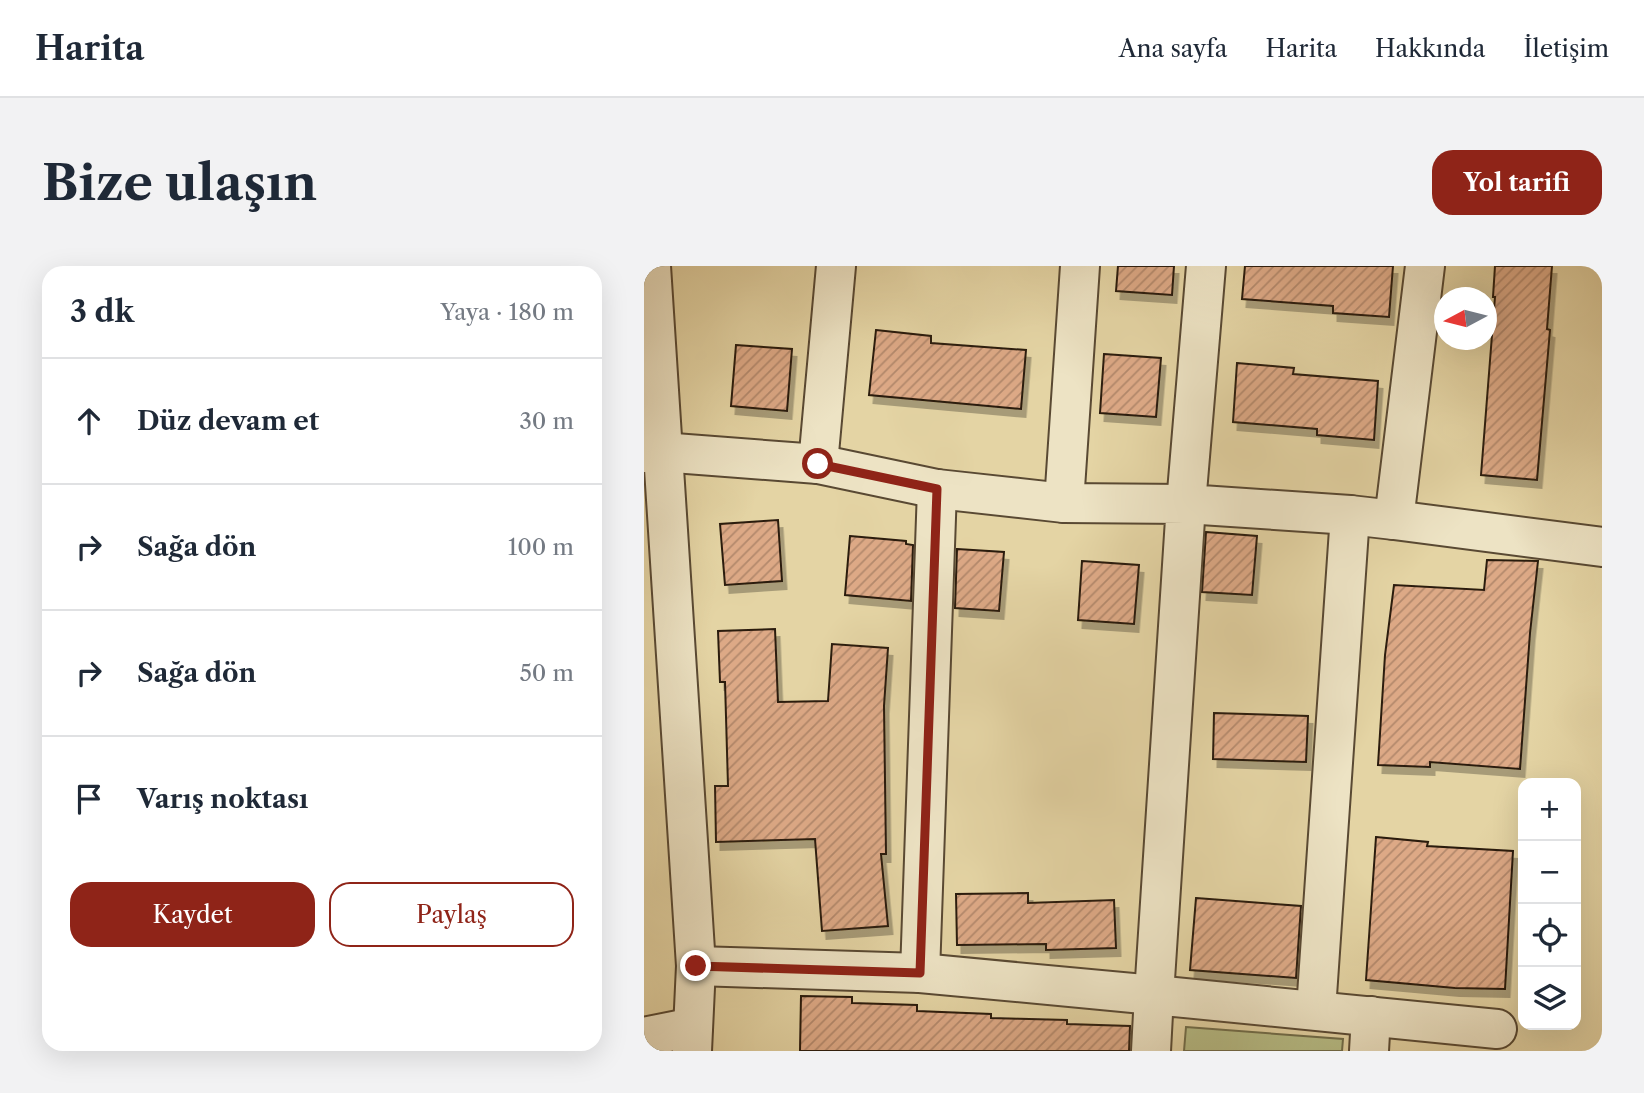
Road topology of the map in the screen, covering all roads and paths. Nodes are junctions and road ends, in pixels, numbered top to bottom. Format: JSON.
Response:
{"nodes":[{"id":1,"x":650,"y":266,"type":"edge"},
{"id":2,"x":836,"y":266,"type":"edge"},
{"id":3,"x":1080,"y":266,"type":"edge"},
{"id":4,"x":1206,"y":266,"type":"edge"},
{"id":5,"x":1425,"y":266,"type":"edge"},
{"id":6,"x":653,"y":452,"type":"edge"},
{"id":7,"x":818,"y":464,"type":"junction"},
{"id":8,"x":937,"y":489,"type":"junction"},
{"id":9,"x":1064,"y":503,"type":"junction"},
{"id":10,"x":1186,"y":504,"type":"junction"},
{"id":11,"x":1350,"y":514,"type":"junction"},
{"id":12,"x":1394,"y":520,"type":"junction"},
{"id":13,"x":1602,"y":547,"type":"edge"},
{"id":14,"x":696,"y":966,"type":"junction"},
{"id":15,"x":920,"y":973,"type":"junction"},
{"id":16,"x":1154,"y":995,"type":"junction"},
{"id":17,"x":1316,"y":1010,"type":"junction"},
{"id":18,"x":1497,"y":1029,"type":"dead end"},
{"id":19,"x":1370,"y":1033,"type":"edge"},
{"id":20,"x":644,"y":1037,"type":"edge"},
{"id":21,"x":692,"y":1039,"type":"edge"},
{"id":22,"x":1151,"y":1051,"type":"edge"}],
"edges":[{"from":1,"to":6,"type":"street"},
{"from":2,"to":7,"type":"street"},
{"from":3,"to":9,"type":"street"},
{"from":4,"to":10,"type":"street"},
{"from":5,"to":12,"type":"street"},
{"from":6,"to":7,"type":"street"},
{"from":6,"to":14,"type":"street"},
{"from":7,"to":8,"type":"street"},
{"from":8,"to":9,"type":"street"},
{"from":8,"to":15,"type":"street"},
{"from":9,"to":10,"type":"street"},
{"from":10,"to":11,"type":"street"},
{"from":10,"to":16,"type":"street"},
{"from":11,"to":12,"type":"street"},
{"from":11,"to":17,"type":"street"},
{"from":12,"to":13,"type":"street"},
{"from":14,"to":15,"type":"street"},
{"from":14,"to":21,"type":"street"},
{"from":15,"to":16,"type":"street"},
{"from":16,"to":17,"type":"street"},
{"from":16,"to":22,"type":"street"},
{"from":17,"to":19,"type":"street"},
{"from":18,"to":19,"type":"street"},
{"from":20,"to":21,"type":"street"}]}
